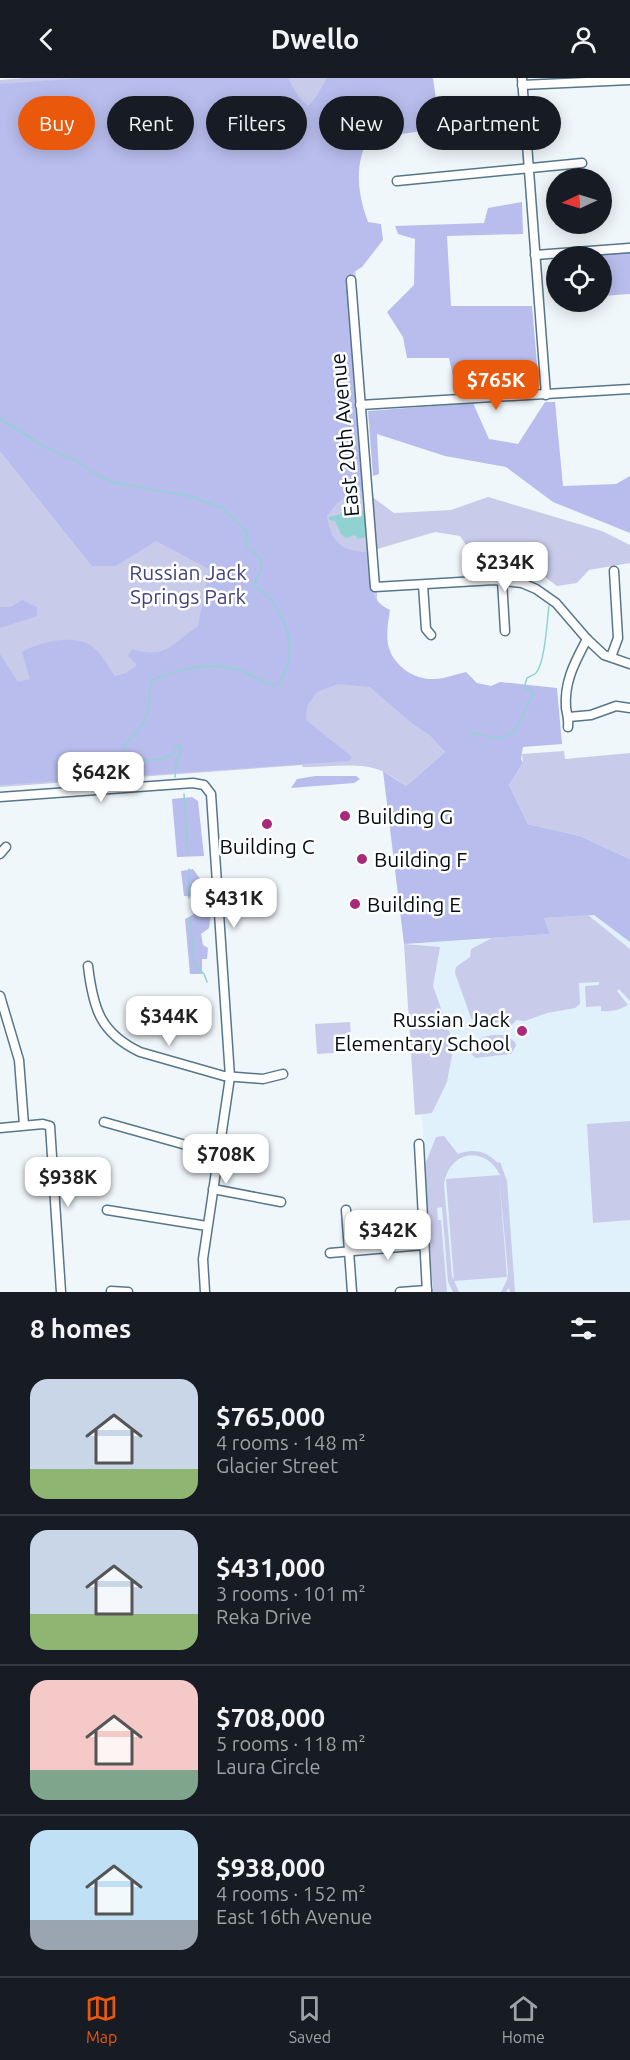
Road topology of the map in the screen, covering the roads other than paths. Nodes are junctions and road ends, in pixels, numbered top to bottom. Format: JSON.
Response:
{"nodes":[{"id":1,"x":630,"y":80,"type":"edge"},
{"id":2,"x":522,"y":81,"type":"edge"},
{"id":3,"x":582,"y":164,"type":"dead end"},
{"id":4,"x":529,"y":168,"type":"junction"},
{"id":5,"x":397,"y":181,"type":"dead end"},
{"id":6,"x":629,"y":248,"type":"edge"},
{"id":7,"x":535,"y":255,"type":"junction"},
{"id":8,"x":351,"y":280,"type":"dead end"},
{"id":9,"x":630,"y":389,"type":"edge"},
{"id":10,"x":546,"y":395,"type":"junction"},
{"id":11,"x":360,"y":405,"type":"junction"},
{"id":12,"x":614,"y":572,"type":"dead end"},
{"id":13,"x":502,"y":580,"type":"junction"},
{"id":14,"x":423,"y":585,"type":"junction"},
{"id":15,"x":505,"y":631,"type":"dead end"},
{"id":16,"x":431,"y":635,"type":"dead end"},
{"id":17,"x":586,"y":639,"type":"junction"},
{"id":18,"x":611,"y":657,"type":"junction"},
{"id":19,"x":630,"y":664,"type":"edge"},
{"id":20,"x":630,"y":708,"type":"edge"},
{"id":21,"x":569,"y":717,"type":"junction"},
{"id":22,"x":568,"y":727,"type":"dead end"},
{"id":23,"x":0,"y":797,"type":"edge"},
{"id":24,"x":88,"y":966,"type":"dead end"},
{"id":25,"x":0,"y":996,"type":"edge"},
{"id":26,"x":283,"y":1074,"type":"dead end"},
{"id":27,"x":230,"y":1077,"type":"junction"},
{"id":28,"x":104,"y":1122,"type":"dead end"},
{"id":29,"x":24,"y":1125,"type":"junction"},
{"id":30,"x":0,"y":1128,"type":"edge"},
{"id":31,"x":419,"y":1144,"type":"dead end"},
{"id":32,"x":218,"y":1154,"type":"junction"},
{"id":33,"x":213,"y":1188,"type":"junction"},
{"id":34,"x":281,"y":1202,"type":"dead end"},
{"id":35,"x":107,"y":1210,"type":"dead end"},
{"id":36,"x":346,"y":1210,"type":"dead end"},
{"id":37,"x":207,"y":1226,"type":"junction"},
{"id":38,"x":424,"y":1245,"type":"junction"},
{"id":39,"x":349,"y":1251,"type":"junction"},
{"id":40,"x":330,"y":1253,"type":"dead end"},
{"id":41,"x":111,"y":1291,"type":"edge"},
{"id":42,"x":427,"y":1291,"type":"edge"},
{"id":43,"x":61,"y":1292,"type":"edge"},
{"id":44,"x":128,"y":1292,"type":"edge"},
{"id":45,"x":205,"y":1292,"type":"edge"},
{"id":46,"x":352,"y":1292,"type":"edge"},
{"id":47,"x":400,"y":1292,"type":"edge"}],
"edges":[{"from":1,"to":2,"type":"street"},
{"from":2,"to":4,"type":"street"},
{"from":3,"to":4,"type":"street"},
{"from":4,"to":5,"type":"street"},
{"from":4,"to":7,"type":"street"},
{"from":6,"to":7,"type":"street"},
{"from":7,"to":10,"type":"street"},
{"from":8,"to":11,"type":"street","name":"East 20th Avenue"},
{"from":9,"to":10,"type":"street"},
{"from":10,"to":11,"type":"street"},
{"from":11,"to":14,"type":"street","name":"East 20th Avenue"},
{"from":12,"to":18,"type":"street"},
{"from":13,"to":14,"type":"street"},
{"from":13,"to":15,"type":"street"},
{"from":13,"to":17,"type":"street"},
{"from":14,"to":16,"type":"street"},
{"from":17,"to":18,"type":"street"},
{"from":17,"to":21,"type":"street"},
{"from":18,"to":19,"type":"street"},
{"from":20,"to":21,"type":"street"},
{"from":21,"to":22,"type":"street"},
{"from":23,"to":27,"type":"street"},
{"from":24,"to":27,"type":"street"},
{"from":25,"to":29,"type":"street"},
{"from":26,"to":27,"type":"street"},
{"from":27,"to":32,"type":"street"},
{"from":28,"to":32,"type":"street"},
{"from":29,"to":30,"type":"street"},
{"from":29,"to":43,"type":"street"},
{"from":31,"to":38,"type":"street"},
{"from":32,"to":33,"type":"street"},
{"from":33,"to":34,"type":"street"},
{"from":33,"to":37,"type":"street"},
{"from":35,"to":37,"type":"street"},
{"from":36,"to":39,"type":"street"},
{"from":37,"to":45,"type":"street"},
{"from":38,"to":39,"type":"street"},
{"from":38,"to":42,"type":"street"},
{"from":39,"to":40,"type":"street"},
{"from":39,"to":46,"type":"street"},
{"from":41,"to":44,"type":"street"},
{"from":42,"to":47,"type":"street"}]}
